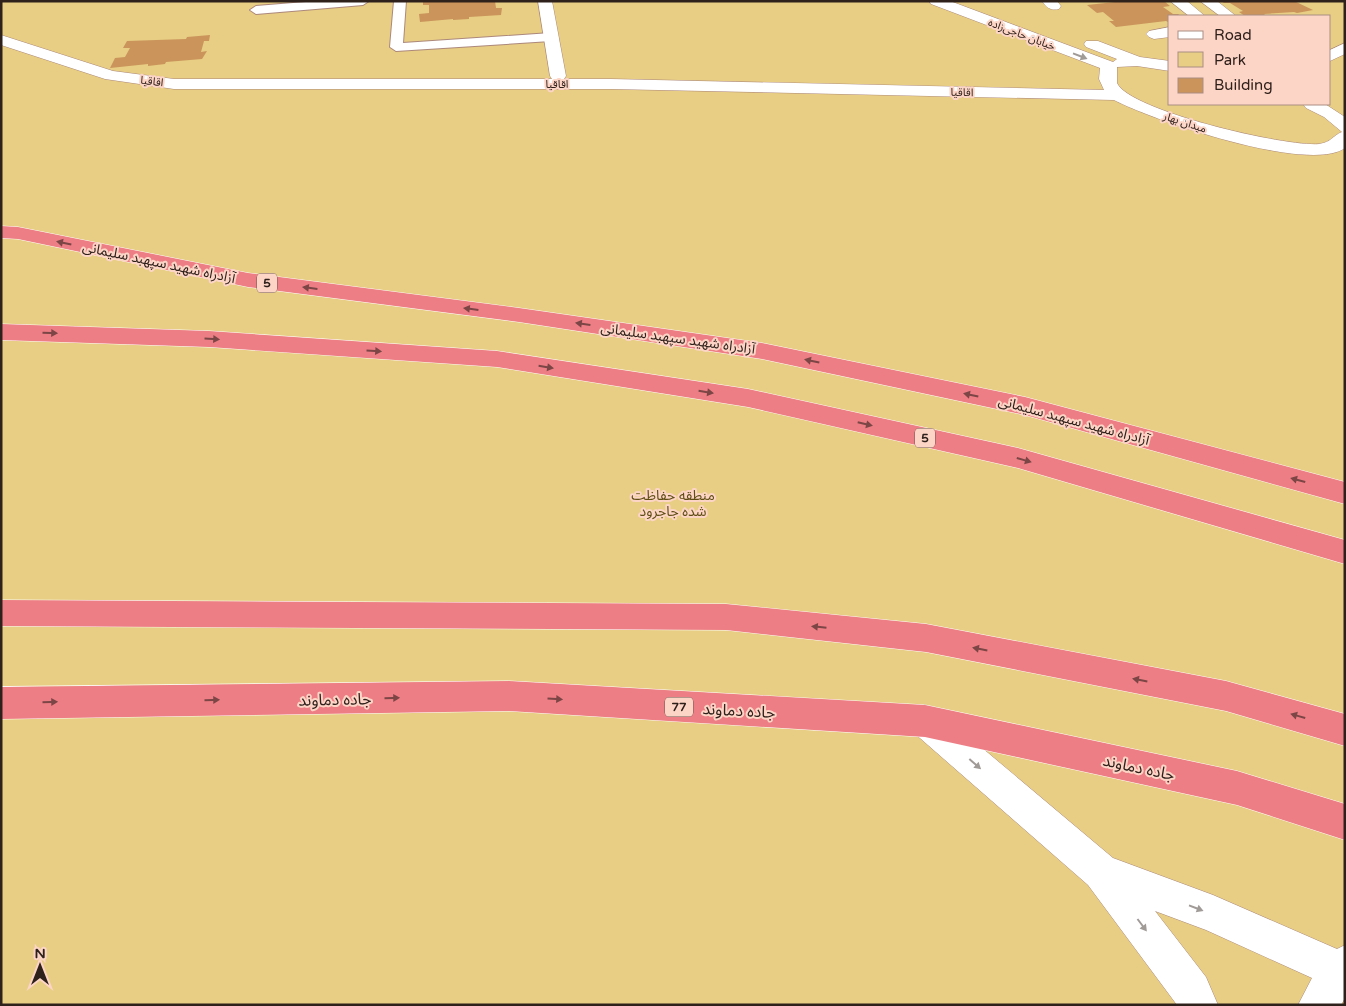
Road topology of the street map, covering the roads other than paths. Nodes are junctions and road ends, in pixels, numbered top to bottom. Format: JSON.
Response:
{"nodes":[{"id":1,"x":363,"y":1,"type":"edge"},
{"id":2,"x":400,"y":1,"type":"edge"},
{"id":3,"x":544,"y":1,"type":"edge"},
{"id":4,"x":936,"y":1,"type":"edge"},
{"id":5,"x":1177,"y":1,"type":"edge"},
{"id":6,"x":1207,"y":1,"type":"edge"},
{"id":7,"x":256,"y":10,"type":"dead end"},
{"id":8,"x":1197,"y":15,"type":"edge"},
{"id":9,"x":1228,"y":15,"type":"edge"},
{"id":10,"x":1064,"y":33,"type":"dead end"},
{"id":11,"x":551,"y":37,"type":"junction"},
{"id":12,"x":1,"y":40,"type":"edge"},
{"id":13,"x":1345,"y":48,"type":"edge"},
{"id":14,"x":1331,"y":55,"type":"edge"},
{"id":15,"x":1137,"y":61,"type":"junction"},
{"id":16,"x":1109,"y":66,"type":"junction"},
{"id":17,"x":1168,"y":66,"type":"edge"},
{"id":18,"x":558,"y":76,"type":"dead end"},
{"id":19,"x":1118,"y":95,"type":"junction"},
{"id":20,"x":1314,"y":105,"type":"edge"},
{"id":21,"x":1345,"y":128,"type":"edge"},
{"id":22,"x":1345,"y":137,"type":"edge"},
{"id":23,"x":1,"y":232,"type":"edge"},
{"id":24,"x":1,"y":332,"type":"edge"},
{"id":25,"x":1345,"y":493,"type":"edge"},
{"id":26,"x":1345,"y":552,"type":"edge"},
{"id":27,"x":1,"y":613,"type":"edge"},
{"id":28,"x":1,"y":703,"type":"edge"},
{"id":29,"x":925,"y":721,"type":"junction"},
{"id":30,"x":1345,"y":730,"type":"edge"},
{"id":31,"x":1345,"y":822,"type":"edge"},
{"id":32,"x":1101,"y":872,"type":"junction"},
{"id":33,"x":1342,"y":968,"type":"edge"},
{"id":34,"x":1198,"y":1005,"type":"edge"},
{"id":35,"x":1318,"y":1005,"type":"edge"}],
"edges":[{"from":1,"to":7,"type":"lane"},
{"from":2,"to":11,"type":"lane"},
{"from":3,"to":11,"type":"street"},
{"from":4,"to":16,"type":"street","name":"خیابان حاجی‌زاده","one_way":true},
{"from":5,"to":8,"type":"street"},
{"from":6,"to":9,"type":"street"},
{"from":10,"to":15,"type":"street","name":"خیابان حاجی‌زاده"},
{"from":11,"to":18,"type":"street"},
{"from":12,"to":19,"type":"street","name":"اقاقیا"},
{"from":13,"to":14,"type":"street"},
{"from":15,"to":16,"type":"street"},
{"from":15,"to":17,"type":"street"},
{"from":16,"to":19,"type":"street"},
{"from":19,"to":22,"type":"street","name":"میدان بهار"},
{"from":20,"to":21,"type":"street"},
{"from":25,"to":23,"type":"highway","name":"آزادراه شهید سپهبد سلیمانی","number":"5","one_way":true},
{"from":24,"to":26,"type":"highway","number":"5","one_way":true},
{"from":30,"to":27,"type":"highway","one_way":true},
{"from":28,"to":29,"type":"highway","name":"جاده دماوند","number":"77","one_way":true},
{"from":29,"to":31,"type":"highway","name":"جاده دماوند","number":"77"},
{"from":29,"to":32,"type":"street","one_way":true},
{"from":32,"to":33,"type":"street","one_way":true},
{"from":32,"to":34,"type":"street","one_way":true},
{"from":33,"to":35,"type":"street"}]}
